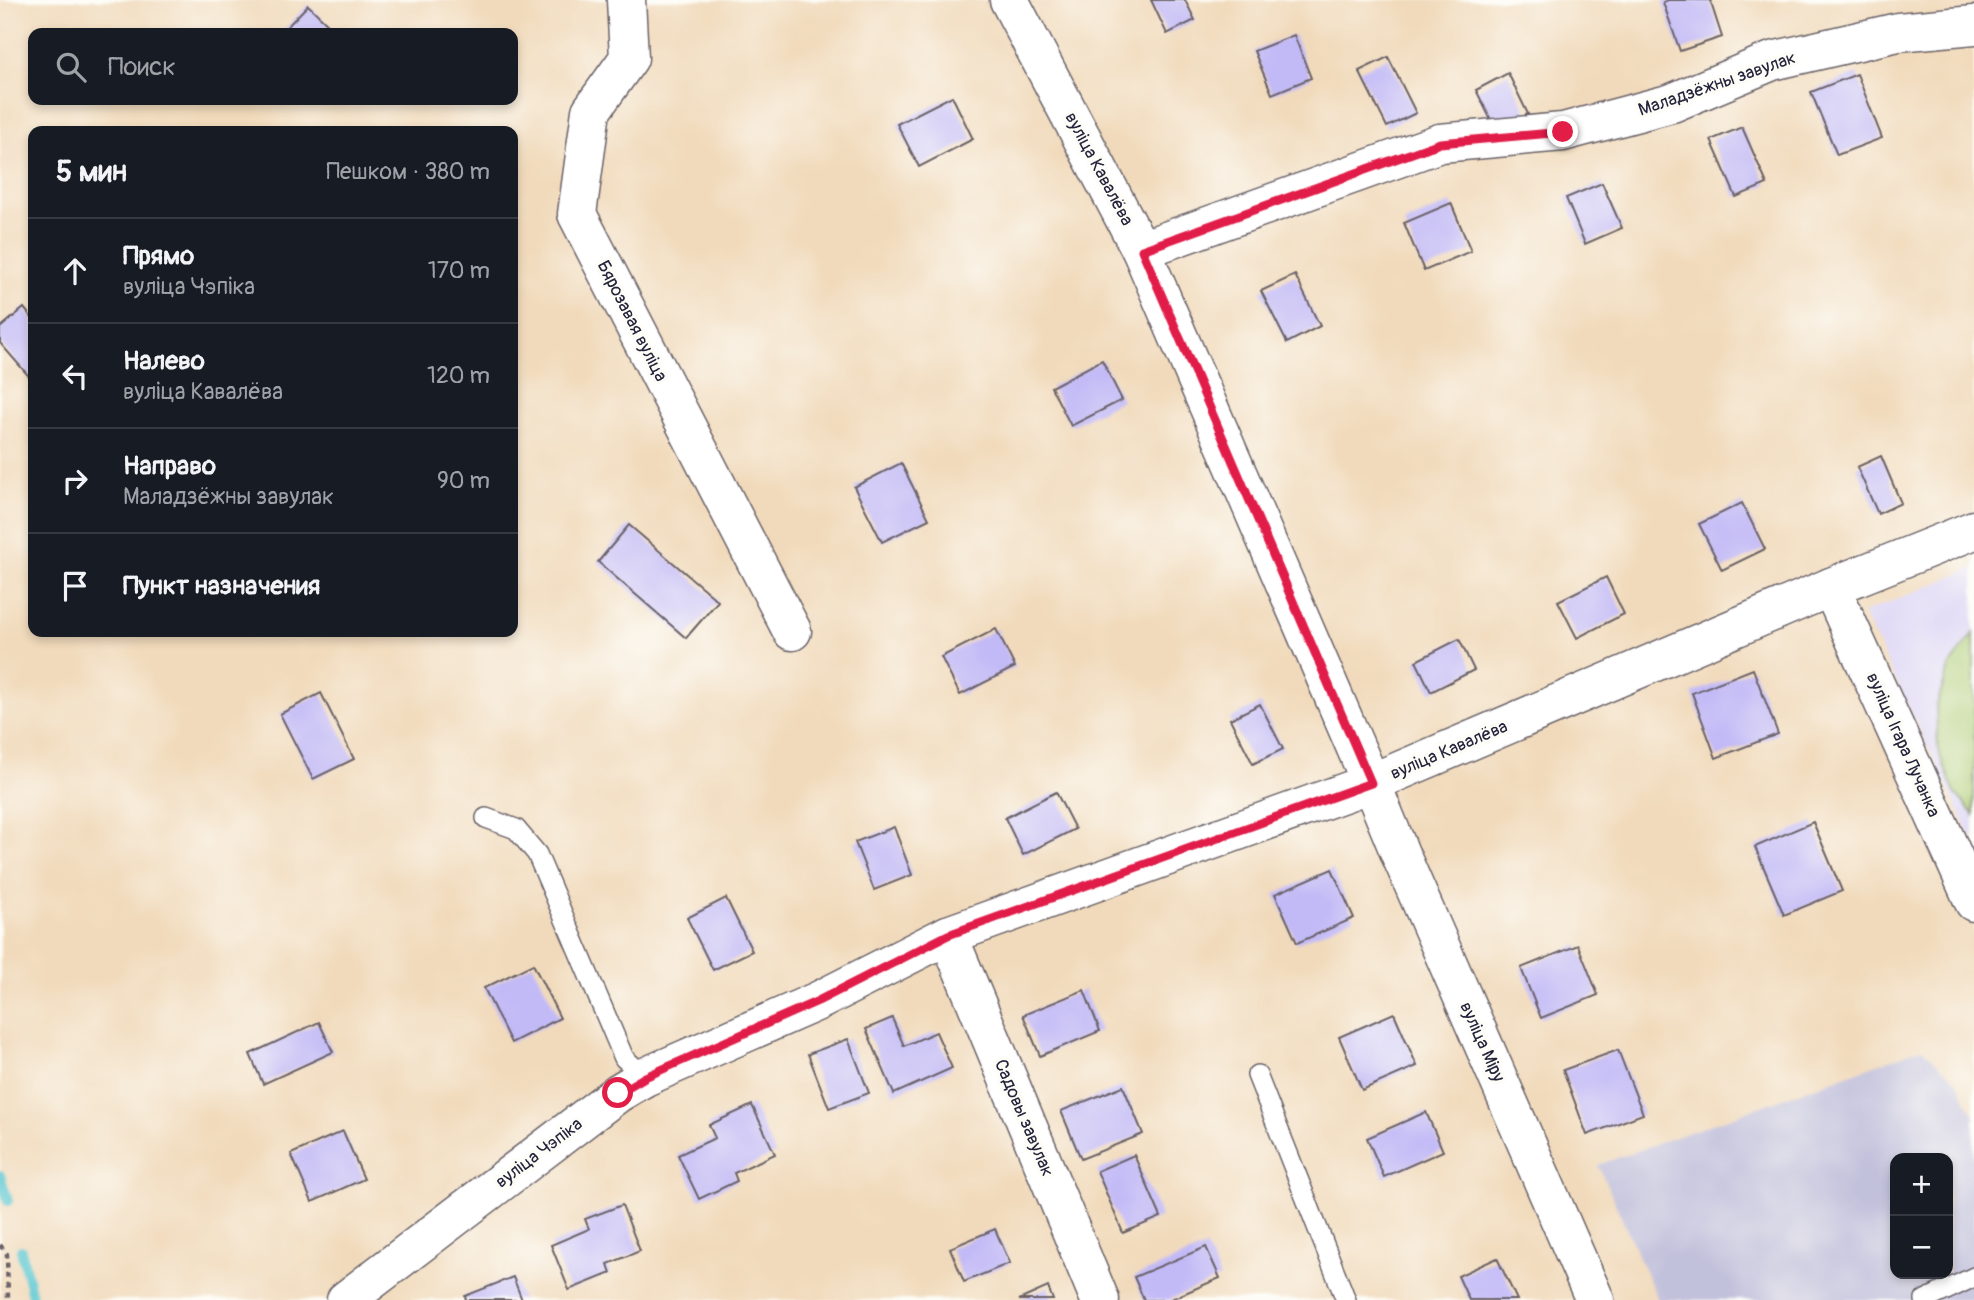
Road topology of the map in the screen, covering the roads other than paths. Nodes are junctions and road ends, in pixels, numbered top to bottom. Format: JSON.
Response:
{"nodes":[{"id":1,"x":626,"y":0,"type":"edge"},
{"id":2,"x":1009,"y":0,"type":"edge"},
{"id":3,"x":1974,"y":25,"type":"edge"},
{"id":4,"x":1142,"y":250,"type":"junction"},
{"id":5,"x":1974,"y":530,"type":"edge"},
{"id":6,"x":1831,"y":587,"type":"junction"},
{"id":7,"x":792,"y":631,"type":"dead end"},
{"id":8,"x":1371,"y":783,"type":"junction"},
{"id":9,"x":486,"y":818,"type":"dead end"},
{"id":10,"x":1974,"y":902,"type":"edge"},
{"id":11,"x":948,"y":935,"type":"junction"},
{"id":12,"x":1257,"y":1074,"type":"dead end"},
{"id":13,"x":645,"y":1077,"type":"junction"},
{"id":14,"x":1974,"y":1277,"type":"edge"},
{"id":15,"x":346,"y":1300,"type":"edge"},
{"id":16,"x":1100,"y":1300,"type":"edge"},
{"id":17,"x":1346,"y":1300,"type":"edge"},
{"id":18,"x":1595,"y":1300,"type":"edge"},
{"id":19,"x":1925,"y":1300,"type":"edge"}],
"edges":[{"from":1,"to":7,"type":"street","name":"Бярозавая вуліца"},
{"from":2,"to":4,"type":"street","name":"вуліца Кавалёва"},
{"from":3,"to":4,"type":"street","name":"Маладзёжны завулак"},
{"from":4,"to":8,"type":"street","name":"вуліца Кавалёва"},
{"from":5,"to":6,"type":"street","name":"вуліца Кавалёва"},
{"from":6,"to":8,"type":"street","name":"вуліца Кавалёва"},
{"from":6,"to":10,"type":"street","name":"вуліца Ігара Лучанка"},
{"from":8,"to":11,"type":"street","name":"вуліца Чэпіка"},
{"from":8,"to":18,"type":"street","name":"вуліца Міру"},
{"from":9,"to":13,"type":"lane"},
{"from":11,"to":13,"type":"street","name":"вуліца Чэпіка"},
{"from":11,"to":16,"type":"street","name":"Садовы завулак"},
{"from":12,"to":17,"type":"lane"},
{"from":13,"to":15,"type":"street","name":"вуліца Чэпіка"},
{"from":14,"to":19,"type":"lane"}]}
